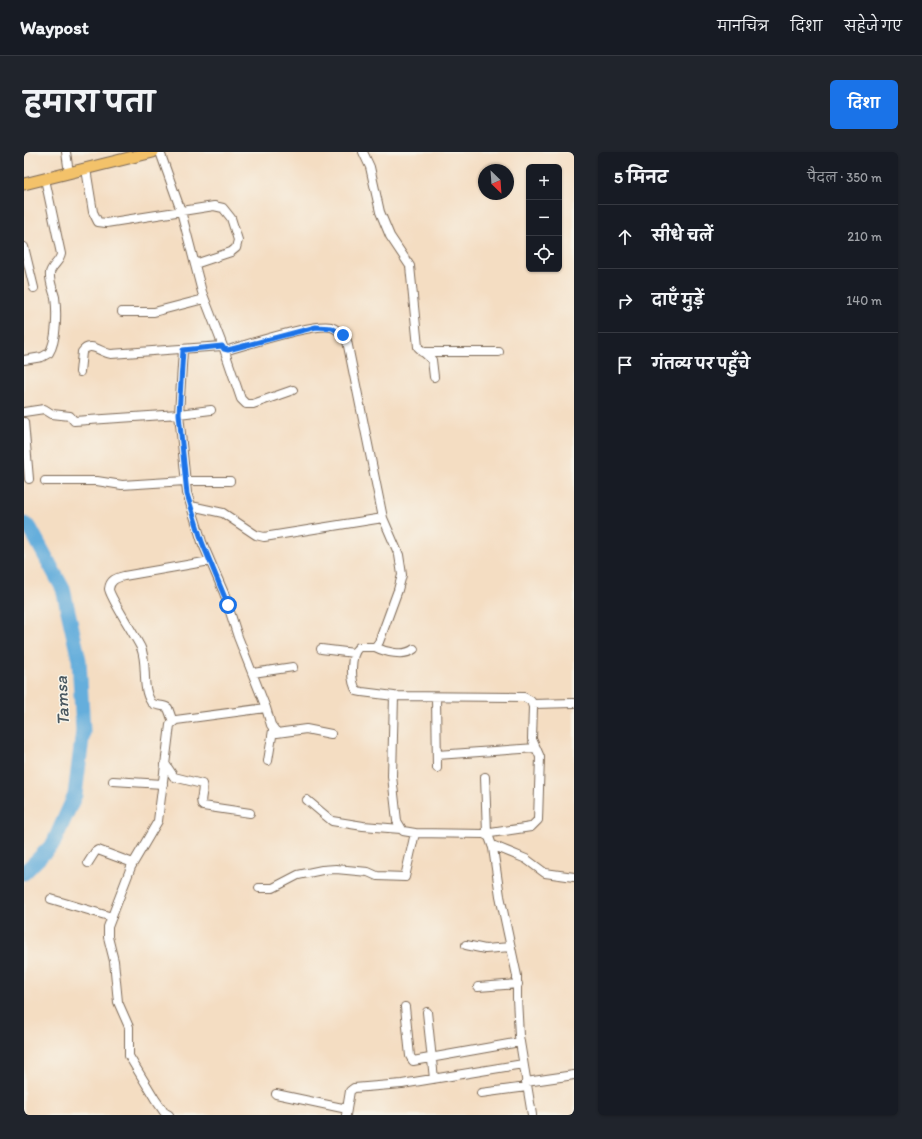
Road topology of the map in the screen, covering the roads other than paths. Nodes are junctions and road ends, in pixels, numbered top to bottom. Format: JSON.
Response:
{"nodes":[{"id":1,"x":66,"y":152,"type":"edge"},
{"id":2,"x":153,"y":152,"type":"edge"},
{"id":3,"x":160,"y":152,"type":"edge"},
{"id":4,"x":363,"y":152,"type":"edge"},
{"id":5,"x":86,"y":169,"type":"junction"},
{"id":6,"x":69,"y":173,"type":"junction"},
{"id":7,"x":45,"y":179,"type":"junction"},
{"id":8,"x":24,"y":184,"type":"edge"},
{"id":9,"x":181,"y":211,"type":"junction"},
{"id":10,"x":24,"y":247,"type":"edge"},
{"id":11,"x":195,"y":264,"type":"junction"},
{"id":12,"x":34,"y":288,"type":"dead end"},
{"id":13,"x":204,"y":299,"type":"junction"},
{"id":14,"x":122,"y":312,"type":"dead end"},
{"id":15,"x":223,"y":347,"type":"junction"},
{"id":16,"x":183,"y":350,"type":"junction"},
{"id":17,"x":422,"y":352,"type":"junction"},
{"id":18,"x":499,"y":352,"type":"dead end"},
{"id":19,"x":24,"y":360,"type":"edge"},
{"id":20,"x":80,"y":372,"type":"dead end"},
{"id":21,"x":434,"y":377,"type":"dead end"},
{"id":22,"x":293,"y":390,"type":"dead end"},
{"id":23,"x":211,"y":410,"type":"dead end"},
{"id":24,"x":24,"y":412,"type":"edge"},
{"id":25,"x":179,"y":414,"type":"junction"},
{"id":26,"x":24,"y":422,"type":"edge"},
{"id":27,"x":25,"y":449,"type":"edge"},
{"id":28,"x":29,"y":478,"type":"dead end"},
{"id":29,"x":230,"y":480,"type":"dead end"},
{"id":30,"x":45,"y":481,"type":"dead end"},
{"id":31,"x":185,"y":481,"type":"junction"},
{"id":32,"x":191,"y":506,"type":"junction"},
{"id":33,"x":383,"y":518,"type":"junction"},
{"id":34,"x":210,"y":561,"type":"junction"},
{"id":35,"x":375,"y":647,"type":"junction"},
{"id":36,"x":321,"y":649,"type":"dead end"},
{"id":37,"x":414,"y":649,"type":"dead end"},
{"id":38,"x":354,"y":653,"type":"junction"},
{"id":39,"x":293,"y":667,"type":"dead end"},
{"id":40,"x":253,"y":673,"type":"junction"},
{"id":41,"x":394,"y":696,"type":"junction"},
{"id":42,"x":436,"y":696,"type":"junction"},
{"id":43,"x":574,"y":703,"type":"edge"},
{"id":44,"x":532,"y":704,"type":"junction"},
{"id":45,"x":266,"y":708,"type":"junction"},
{"id":46,"x":173,"y":722,"type":"junction"},
{"id":47,"x":272,"y":730,"type":"junction"},
{"id":48,"x":331,"y":734,"type":"dead end"},
{"id":49,"x":536,"y":748,"type":"junction"},
{"id":50,"x":437,"y":755,"type":"junction"},
{"id":51,"x":268,"y":761,"type":"dead end"},
{"id":52,"x":166,"y":765,"type":"junction"},
{"id":53,"x":437,"y":768,"type":"dead end"},
{"id":54,"x":486,"y":777,"type":"dead end"},
{"id":55,"x":113,"y":781,"type":"dead end"},
{"id":56,"x":163,"y":784,"type":"junction"},
{"id":57,"x":308,"y":800,"type":"dead end"},
{"id":58,"x":250,"y":813,"type":"dead end"},
{"id":59,"x":400,"y":829,"type":"junction"},
{"id":60,"x":415,"y":833,"type":"junction"},
{"id":61,"x":486,"y":833,"type":"junction"},
{"id":62,"x":492,"y":844,"type":"junction"},
{"id":63,"x":88,"y":862,"type":"dead end"},
{"id":64,"x":133,"y":863,"type":"junction"},
{"id":65,"x":574,"y":877,"type":"edge"},
{"id":66,"x":259,"y":888,"type":"dead end"},
{"id":67,"x":51,"y":899,"type":"dead end"},
{"id":68,"x":112,"y":917,"type":"junction"},
{"id":69,"x":466,"y":945,"type":"dead end"},
{"id":70,"x":511,"y":947,"type":"junction"},
{"id":71,"x":518,"y":984,"type":"junction"},
{"id":72,"x":478,"y":987,"type":"dead end"},
{"id":73,"x":405,"y":1007,"type":"dead end"},
{"id":74,"x":427,"y":1012,"type":"dead end"},
{"id":75,"x":520,"y":1042,"type":"junction"},
{"id":76,"x":433,"y":1058,"type":"junction"},
{"id":77,"x":523,"y":1064,"type":"junction"},
{"id":78,"x":574,"y":1075,"type":"edge"},
{"id":79,"x":434,"y":1079,"type":"junction"},
{"id":80,"x":526,"y":1084,"type":"junction"},
{"id":81,"x":481,"y":1093,"type":"dead end"},
{"id":82,"x":276,"y":1094,"type":"dead end"},
{"id":83,"x":346,"y":1112,"type":"edge"},
{"id":84,"x":169,"y":1115,"type":"edge"},
{"id":85,"x":532,"y":1115,"type":"edge"}],
"edges":[{"from":1,"to":6,"type":"street"},
{"from":2,"to":5,"type":"main road"},
{"from":3,"to":9,"type":"street"},
{"from":4,"to":17,"type":"street"},
{"from":5,"to":6,"type":"main road"},
{"from":5,"to":9,"type":"street"},
{"from":6,"to":7,"type":"main road"},
{"from":7,"to":8,"type":"main road"},
{"from":7,"to":19,"type":"street"},
{"from":9,"to":11,"type":"street"},
{"from":9,"to":11,"type":"street"},
{"from":10,"to":12,"type":"street"},
{"from":11,"to":13,"type":"street"},
{"from":13,"to":14,"type":"street"},
{"from":13,"to":15,"type":"street"},
{"from":15,"to":16,"type":"street"},
{"from":15,"to":22,"type":"street"},
{"from":15,"to":33,"type":"street"},
{"from":16,"to":20,"type":"street"},
{"from":16,"to":25,"type":"street"},
{"from":17,"to":18,"type":"street"},
{"from":17,"to":21,"type":"street"},
{"from":23,"to":25,"type":"street"},
{"from":24,"to":25,"type":"street"},
{"from":25,"to":31,"type":"street"},
{"from":26,"to":27,"type":"street"},
{"from":27,"to":28,"type":"street"},
{"from":29,"to":31,"type":"street"},
{"from":30,"to":31,"type":"street"},
{"from":31,"to":32,"type":"street"},
{"from":32,"to":33,"type":"street"},
{"from":32,"to":34,"type":"street"},
{"from":33,"to":35,"type":"street"},
{"from":34,"to":40,"type":"street"},
{"from":34,"to":46,"type":"street"},
{"from":35,"to":37,"type":"street"},
{"from":35,"to":38,"type":"street"},
{"from":36,"to":38,"type":"street"},
{"from":38,"to":41,"type":"street"},
{"from":39,"to":40,"type":"street"},
{"from":40,"to":45,"type":"street"},
{"from":41,"to":42,"type":"street"},
{"from":41,"to":59,"type":"street"},
{"from":42,"to":44,"type":"street"},
{"from":42,"to":50,"type":"street"},
{"from":43,"to":44,"type":"street"},
{"from":44,"to":49,"type":"street"},
{"from":45,"to":46,"type":"street"},
{"from":45,"to":47,"type":"street"},
{"from":46,"to":52,"type":"street"},
{"from":47,"to":48,"type":"street"},
{"from":47,"to":51,"type":"street"},
{"from":49,"to":50,"type":"street"},
{"from":49,"to":61,"type":"street"},
{"from":50,"to":53,"type":"street"},
{"from":52,"to":56,"type":"street"},
{"from":52,"to":58,"type":"street"},
{"from":54,"to":61,"type":"street"},
{"from":55,"to":56,"type":"street"},
{"from":56,"to":64,"type":"street"},
{"from":57,"to":59,"type":"street"},
{"from":59,"to":60,"type":"street"},
{"from":60,"to":61,"type":"street"},
{"from":60,"to":66,"type":"street"},
{"from":61,"to":62,"type":"street"},
{"from":62,"to":65,"type":"street"},
{"from":62,"to":70,"type":"street"},
{"from":63,"to":64,"type":"street"},
{"from":64,"to":68,"type":"street"},
{"from":67,"to":68,"type":"street"},
{"from":68,"to":84,"type":"street"},
{"from":69,"to":70,"type":"street"},
{"from":70,"to":71,"type":"street"},
{"from":71,"to":72,"type":"street"},
{"from":71,"to":75,"type":"street"},
{"from":73,"to":76,"type":"street"},
{"from":74,"to":76,"type":"street"},
{"from":75,"to":76,"type":"street"},
{"from":75,"to":77,"type":"street"},
{"from":76,"to":79,"type":"street"},
{"from":77,"to":79,"type":"street"},
{"from":77,"to":80,"type":"street"},
{"from":78,"to":80,"type":"street"},
{"from":79,"to":83,"type":"street"},
{"from":80,"to":81,"type":"street"},
{"from":80,"to":85,"type":"street"},
{"from":82,"to":83,"type":"street"}]}
